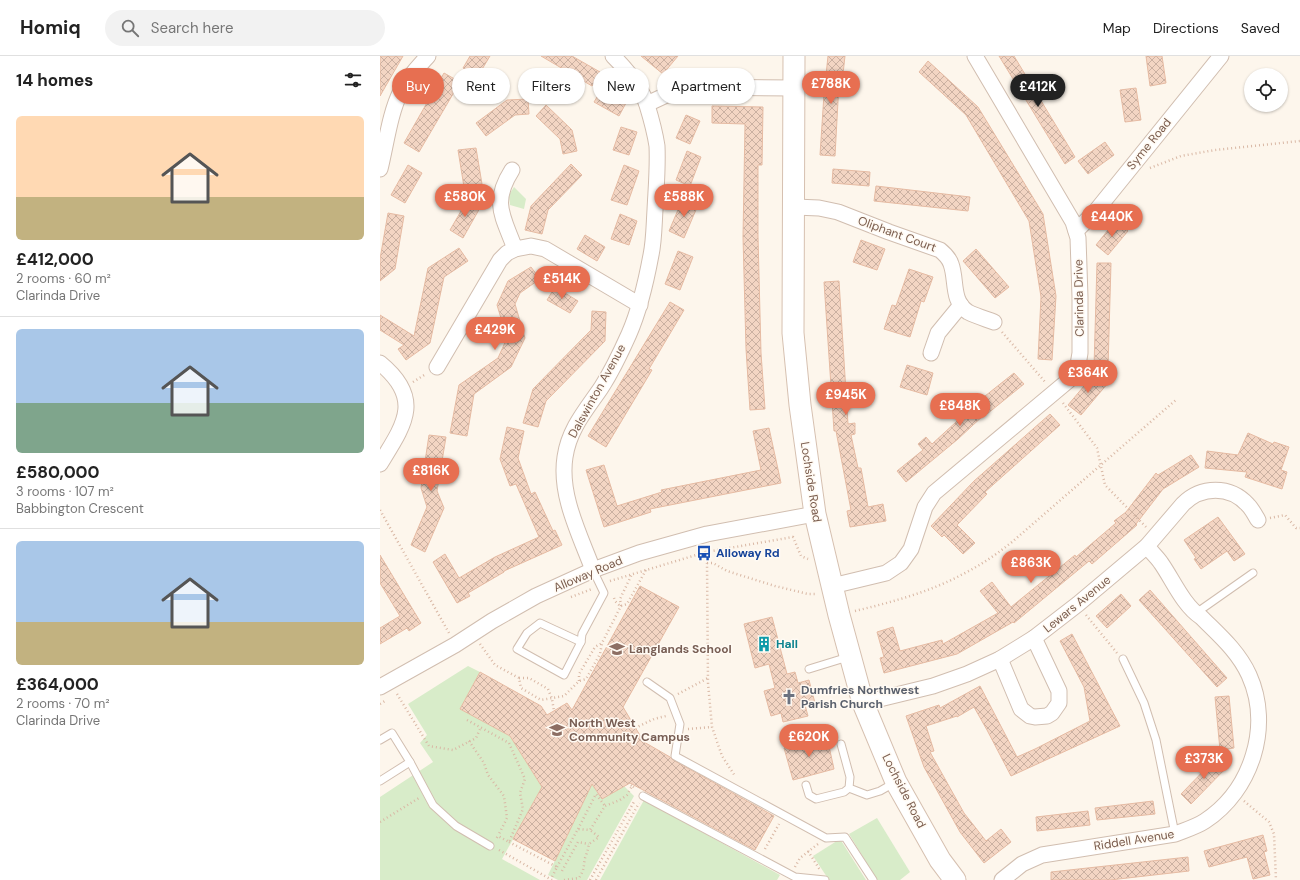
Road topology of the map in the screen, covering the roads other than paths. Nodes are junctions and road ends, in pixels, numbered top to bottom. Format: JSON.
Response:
{"nodes":[{"id":1,"x":428,"y":56,"type":"edge"},
{"id":2,"x":612,"y":56,"type":"edge"},
{"id":3,"x":794,"y":56,"type":"edge"},
{"id":4,"x":975,"y":56,"type":"edge"},
{"id":5,"x":1221,"y":56,"type":"edge"},
{"id":6,"x":623,"y":68,"type":"edge"},
{"id":7,"x":794,"y":88,"type":"junction"},
{"id":8,"x":649,"y":103,"type":"edge"},
{"id":9,"x":647,"y":104,"type":"edge"},
{"id":10,"x":380,"y":169,"type":"edge"},
{"id":11,"x":512,"y":170,"type":"dead end"},
{"id":12,"x":795,"y":207,"type":"junction"},
{"id":13,"x":1076,"y":230,"type":"junction"},
{"id":14,"x":515,"y":249,"type":"junction"},
{"id":15,"x":640,"y":305,"type":"junction"},
{"id":16,"x":961,"y":305,"type":"junction"},
{"id":17,"x":994,"y":322,"type":"road end"},
{"id":18,"x":931,"y":353,"type":"dead end"},
{"id":19,"x":380,"y":364,"type":"edge"},
{"id":20,"x":437,"y":367,"type":"road end"},
{"id":21,"x":380,"y":464,"type":"edge"},
{"id":22,"x":815,"y":514,"type":"junction"},
{"id":23,"x":1258,"y":520,"type":"road end"},
{"id":24,"x":1151,"y":542,"type":"junction"},
{"id":25,"x":593,"y":570,"type":"junction"},
{"id":26,"x":1253,"y":573,"type":"dead end"},
{"id":27,"x":826,"y":590,"type":"junction"},
{"id":28,"x":1196,"y":614,"type":"junction"},
{"id":29,"x":1034,"y":638,"type":"junction"},
{"id":30,"x":581,"y":642,"type":"junction"},
{"id":31,"x":850,"y":656,"type":"junction"},
{"id":32,"x":1000,"y":659,"type":"junction"},
{"id":33,"x":1123,"y":659,"type":"road end"},
{"id":34,"x":809,"y":669,"type":"dead end"},
{"id":35,"x":647,"y":682,"type":"dead end"},
{"id":36,"x":380,"y":687,"type":"edge"},
{"id":37,"x":863,"y":703,"type":"junction"},
{"id":38,"x":380,"y":740,"type":"edge"},
{"id":39,"x":841,"y":744,"type":"dead end"},
{"id":40,"x":410,"y":762,"type":"junction"},
{"id":41,"x":380,"y":781,"type":"edge"},
{"id":42,"x":896,"y":782,"type":"junction"},
{"id":43,"x":806,"y":785,"type":"dead end"},
{"id":44,"x":849,"y":788,"type":"junction"},
{"id":45,"x":643,"y":796,"type":"road end"},
{"id":46,"x":1174,"y":834,"type":"junction"},
{"id":47,"x":490,"y":846,"type":"road end"},
{"id":48,"x":824,"y":877,"type":"edge"},
{"id":49,"x":873,"y":880,"type":"edge"},
{"id":50,"x":955,"y":880,"type":"edge"},
{"id":51,"x":1002,"y":880,"type":"edge"}],
"edges":[{"from":1,"to":10,"type":"street"},
{"from":2,"to":6,"type":"street","name":"Dalswinton Avenue"},
{"from":3,"to":7,"type":"street","name":"Lochside Road"},
{"from":4,"to":13,"type":"street","name":"Clarinda Drive"},
{"from":5,"to":13,"type":"street","name":"Syme Road"},
{"from":7,"to":8,"type":"street"},
{"from":7,"to":12,"type":"street","name":"Lochside Road"},
{"from":9,"to":15,"type":"street","name":"Dalswinton Avenue"},
{"from":11,"to":14,"type":"street"},
{"from":12,"to":16,"type":"street","name":"Oliphant Court"},
{"from":12,"to":22,"type":"street","name":"Lochside Road"},
{"from":13,"to":27,"type":"street","name":"Clarinda Drive"},
{"from":14,"to":15,"type":"street"},
{"from":14,"to":20,"type":"street"},
{"from":15,"to":25,"type":"street","name":"Dalswinton Avenue"},
{"from":16,"to":17,"type":"street"},
{"from":16,"to":18,"type":"street"},
{"from":19,"to":21,"type":"street"},
{"from":22,"to":25,"type":"street","name":"Alloway Road"},
{"from":22,"to":27,"type":"street","name":"Lochside Road"},
{"from":23,"to":24,"type":"street","name":"Lewars Avenue"},
{"from":24,"to":28,"type":"street","name":"Riddell Avenue"},
{"from":24,"to":29,"type":"street","name":"Lewars Avenue"},
{"from":25,"to":30,"type":"lane"},
{"from":25,"to":36,"type":"street","name":"Alloway Road"},
{"from":26,"to":28,"type":"lane"},
{"from":27,"to":31,"type":"street","name":"Lochside Road"},
{"from":28,"to":46,"type":"street","name":"Riddell Avenue"},
{"from":29,"to":32,"type":"street","name":"Lewars Avenue"},
{"from":29,"to":32,"type":"street"},
{"from":30,"to":30,"type":"lane"},
{"from":31,"to":34,"type":"lane"},
{"from":31,"to":37,"type":"street","name":"Lochside Road"},
{"from":32,"to":37,"type":"street","name":"Lewars Avenue"},
{"from":33,"to":46,"type":"lane"},
{"from":35,"to":49,"type":"lane"},
{"from":37,"to":42,"type":"street","name":"Lochside Road"},
{"from":38,"to":40,"type":"lane"},
{"from":39,"to":44,"type":"lane"},
{"from":40,"to":41,"type":"lane"},
{"from":40,"to":47,"type":"lane"},
{"from":42,"to":44,"type":"lane"},
{"from":42,"to":50,"type":"street","name":"Lochside Road"},
{"from":43,"to":44,"type":"lane"},
{"from":45,"to":48,"type":"lane"},
{"from":46,"to":51,"type":"street","name":"Riddell Avenue"}]}
